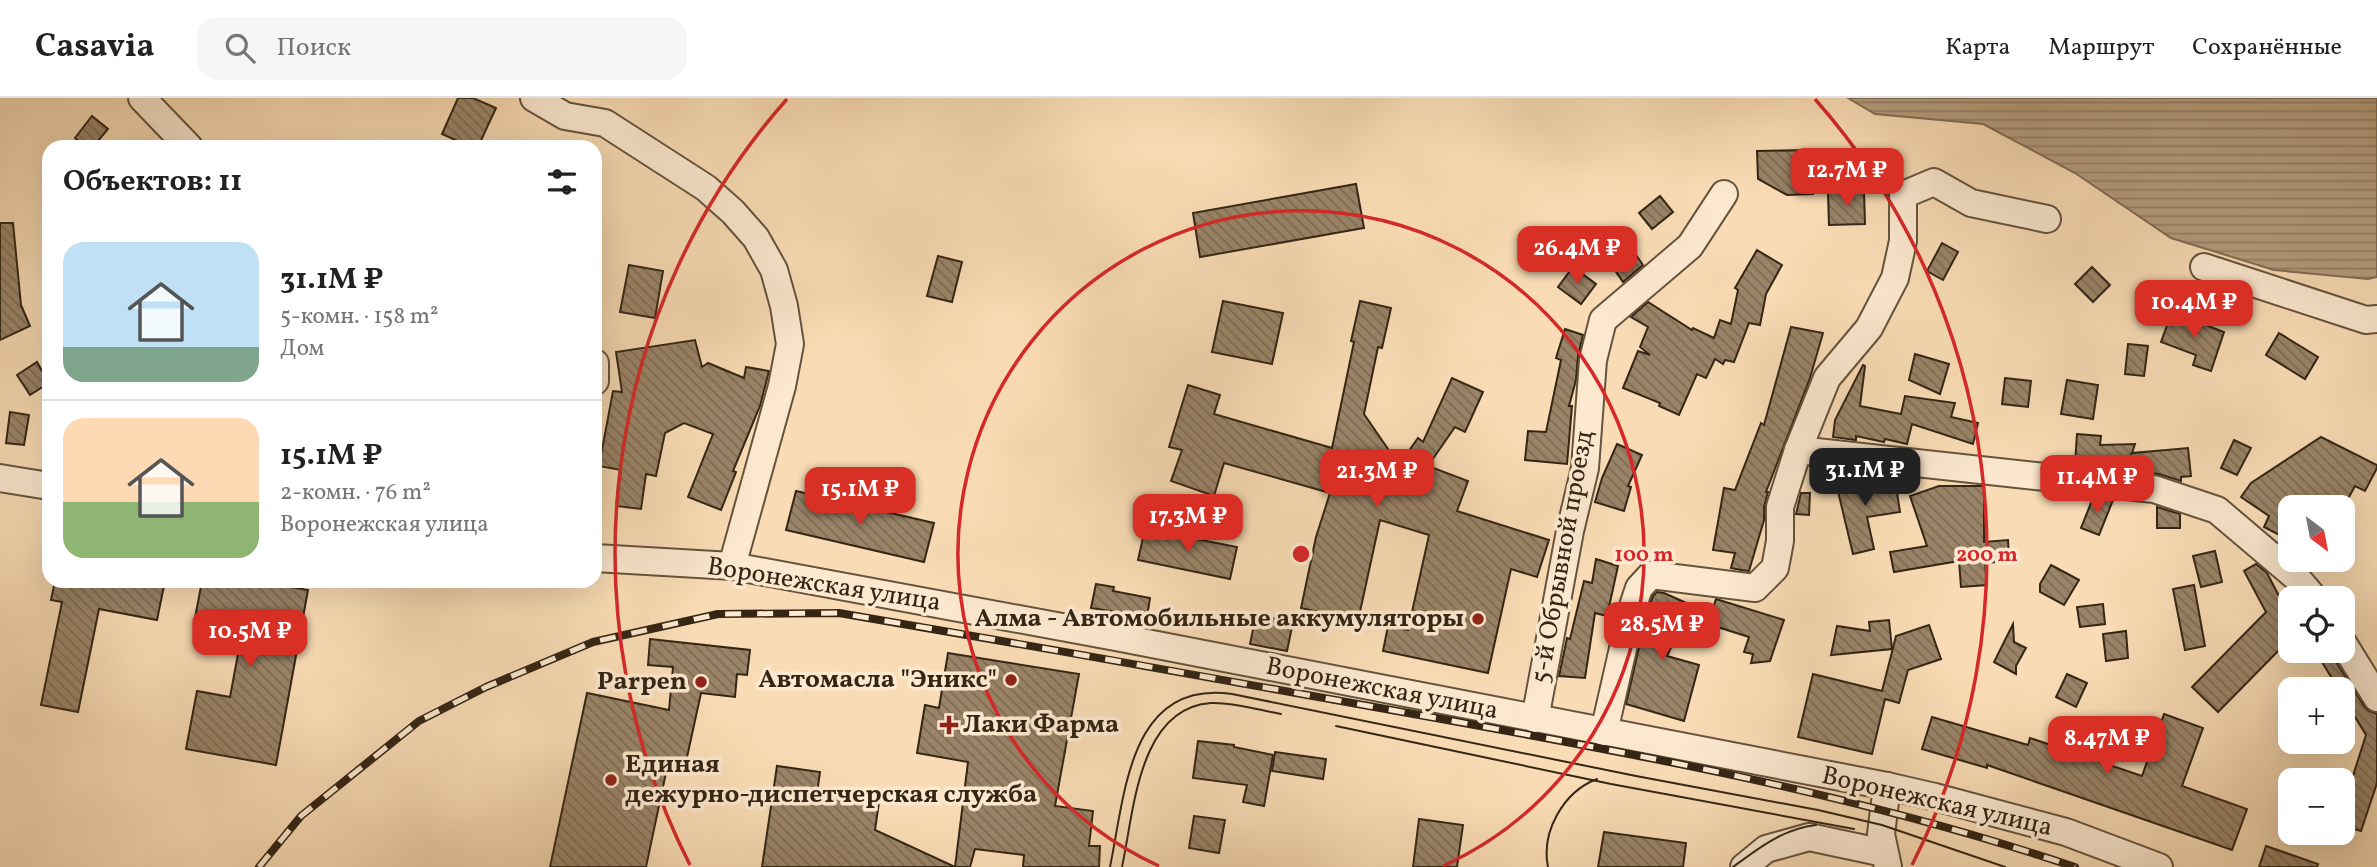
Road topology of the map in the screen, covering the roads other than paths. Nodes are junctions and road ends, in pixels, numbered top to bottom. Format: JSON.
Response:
{"nodes":[{"id":1,"x":142,"y":98,"type":"edge"},
{"id":2,"x":534,"y":98,"type":"edge"},
{"id":3,"x":181,"y":140,"type":"edge"},
{"id":4,"x":1724,"y":194,"type":"dead end"},
{"id":5,"x":2047,"y":219,"type":"dead end"},
{"id":6,"x":2204,"y":267,"type":"dead end"},
{"id":7,"x":2377,"y":319,"type":"edge"},
{"id":8,"x":1798,"y":450,"type":"junction"},
{"id":9,"x":0,"y":478,"type":"edge"},
{"id":10,"x":42,"y":484,"type":"edge"},
{"id":11,"x":602,"y":558,"type":"edge"},
{"id":12,"x":732,"y":566,"type":"junction"},
{"id":13,"x":2304,"y":586,"type":"edge"},
{"id":14,"x":2355,"y":662,"type":"edge"},
{"id":15,"x":2377,"y":698,"type":"edge"},
{"id":16,"x":1535,"y":719,"type":"junction"},
{"id":17,"x":1604,"y":732,"type":"junction"},
{"id":18,"x":1887,"y":786,"type":"junction"},
{"id":19,"x":1886,"y":860,"type":"edge"},
{"id":20,"x":1744,"y":867,"type":"edge"},
{"id":21,"x":2159,"y":867,"type":"edge"}],
"edges":[{"from":1,"to":3,"type":"street"},
{"from":2,"to":12,"type":"street"},
{"from":4,"to":16,"type":"street","name":"5-й Обрывной проезд"},
{"from":5,"to":8,"type":"street"},
{"from":6,"to":7,"type":"street"},
{"from":8,"to":13,"type":"street"},
{"from":8,"to":17,"type":"street"},
{"from":9,"to":10,"type":"street"},
{"from":11,"to":12,"type":"street","name":"Воронежская улица"},
{"from":12,"to":16,"type":"street","name":"Воронежская улица"},
{"from":14,"to":15,"type":"street"},
{"from":16,"to":17,"type":"street","name":"Воронежская улица"},
{"from":17,"to":18,"type":"street","name":"Воронежская улица"},
{"from":18,"to":19,"type":"street"},
{"from":18,"to":21,"type":"street","name":"Воронежская улица"},
{"from":19,"to":20,"type":"street"}]}
